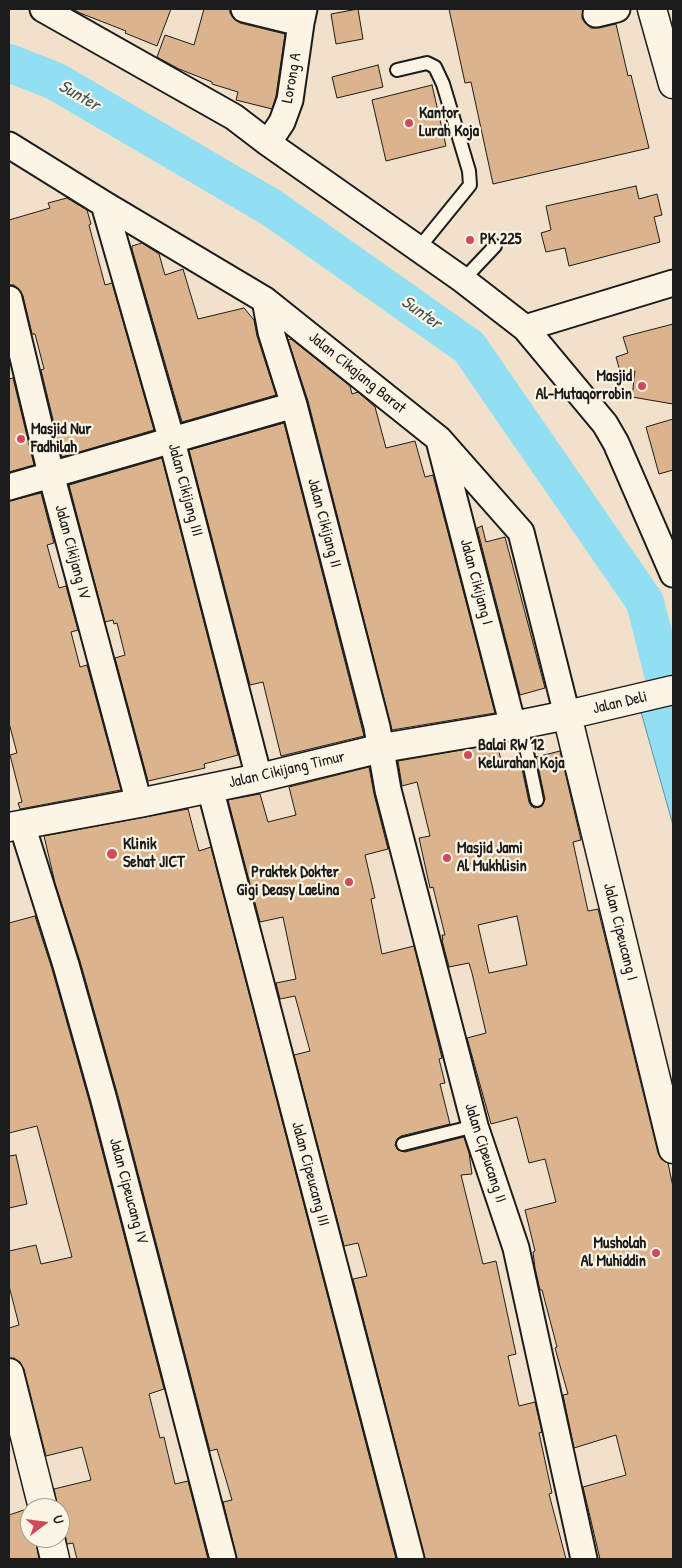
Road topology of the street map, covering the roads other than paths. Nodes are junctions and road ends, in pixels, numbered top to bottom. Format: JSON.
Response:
{"nodes":[{"id":1,"x":44,"y":9,"type":"edge"},
{"id":2,"x":244,"y":9,"type":"edge"},
{"id":3,"x":652,"y":9,"type":"edge"},
{"id":4,"x":302,"y":16,"type":"edge"},
{"id":5,"x":397,"y":70,"type":"dead end"},
{"id":6,"x":673,"y":84,"type":"edge"},
{"id":7,"x":268,"y":143,"type":"junction"},
{"id":8,"x":9,"y":145,"type":"edge"},
{"id":9,"x":104,"y":204,"type":"junction"},
{"id":10,"x":495,"y":246,"type":"dead end"},
{"id":11,"x":418,"y":249,"type":"junction"},
{"id":12,"x":463,"y":280,"type":"junction"},
{"id":13,"x":673,"y":282,"type":"edge"},
{"id":14,"x":9,"y":299,"type":"edge"},
{"id":15,"x":265,"y":300,"type":"junction"},
{"id":16,"x":525,"y":328,"type":"junction"},
{"id":17,"x":294,"y":405,"type":"junction"},
{"id":18,"x":439,"y":439,"type":"junction"},
{"id":19,"x":172,"y":440,"type":"junction"},
{"id":20,"x":51,"y":474,"type":"junction"},
{"id":21,"x":9,"y":487,"type":"edge"},
{"id":22,"x":673,"y":574,"type":"edge"},
{"id":23,"x":673,"y":690,"type":"edge"},
{"id":24,"x":578,"y":712,"type":"junction"},
{"id":25,"x":517,"y":725,"type":"junction"},
{"id":26,"x":382,"y":748,"type":"junction"},
{"id":27,"x":259,"y":778,"type":"junction"},
{"id":28,"x":210,"y":788,"type":"junction"},
{"id":29,"x":537,"y":800,"type":"dead end"},
{"id":30,"x":139,"y":803,"type":"junction"},
{"id":31,"x":13,"y":823,"type":"edge"},
{"id":32,"x":475,"y":1126,"type":"junction"},
{"id":33,"x":403,"y":1144,"type":"dead end"},
{"id":34,"x":673,"y":1150,"type":"edge"},
{"id":35,"x":9,"y":1373,"type":"edge"},
{"id":36,"x":16,"y":1434,"type":"edge"},
{"id":37,"x":39,"y":1498,"type":"edge"},
{"id":38,"x":223,"y":1559,"type":"edge"},
{"id":39,"x":411,"y":1559,"type":"edge"},
{"id":40,"x":584,"y":1559,"type":"edge"}],
"edges":[{"from":1,"to":7,"type":"street"},
{"from":2,"to":4,"type":"street"},
{"from":3,"to":6,"type":"street"},
{"from":4,"to":7,"type":"street","name":"Lorong A"},
{"from":5,"to":11,"type":"lane"},
{"from":7,"to":11,"type":"street"},
{"from":8,"to":9,"type":"street","name":"Jalan Cikajang Barat"},
{"from":9,"to":15,"type":"street","name":"Jalan Cikajang Barat"},
{"from":9,"to":19,"type":"street","name":"Jalan Cikijang III"},
{"from":10,"to":12,"type":"lane"},
{"from":11,"to":12,"type":"street"},
{"from":12,"to":16,"type":"street"},
{"from":13,"to":16,"type":"street"},
{"from":14,"to":20,"type":"street","name":"Jalan Cikijang IV"},
{"from":15,"to":17,"type":"street","name":"Jalan Cikijang II"},
{"from":15,"to":18,"type":"street","name":"Jalan Cikajang Barat"},
{"from":16,"to":22,"type":"street"},
{"from":17,"to":19,"type":"street"},
{"from":17,"to":26,"type":"street","name":"Jalan Cikijang II"},
{"from":18,"to":24,"type":"street","name":"Jalan Cikajang Barat"},
{"from":18,"to":25,"type":"street","name":"Jalan Cikijang I"},
{"from":19,"to":20,"type":"street"},
{"from":19,"to":27,"type":"street","name":"Jalan Cikijang III"},
{"from":20,"to":21,"type":"street"},
{"from":20,"to":30,"type":"street","name":"Jalan Cikijang IV"},
{"from":23,"to":24,"type":"street","name":"Jalan Deli"},
{"from":24,"to":25,"type":"street","name":"Jalan Cikijang Timur"},
{"from":24,"to":34,"type":"street","name":"Jalan Cipeucang I"},
{"from":25,"to":26,"type":"street","name":"Jalan Cikijang Timur"},
{"from":25,"to":29,"type":"lane"},
{"from":26,"to":27,"type":"street","name":"Jalan Cikijang Timur"},
{"from":26,"to":32,"type":"street","name":"Jalan Cipeucang II"},
{"from":27,"to":28,"type":"street","name":"Jalan Cikijang Timur"},
{"from":28,"to":30,"type":"street","name":"Jalan Cikijang Timur"},
{"from":28,"to":39,"type":"street","name":"Jalan Cipeucang III"},
{"from":30,"to":31,"type":"street","name":"Jalan Cikijang Timur"},
{"from":31,"to":38,"type":"street","name":"Jalan Cipeucang IV"},
{"from":32,"to":33,"type":"lane"},
{"from":32,"to":40,"type":"street","name":"Jalan Cipeucang II"},
{"from":35,"to":36,"type":"street"},
{"from":36,"to":37,"type":"street"}]}
